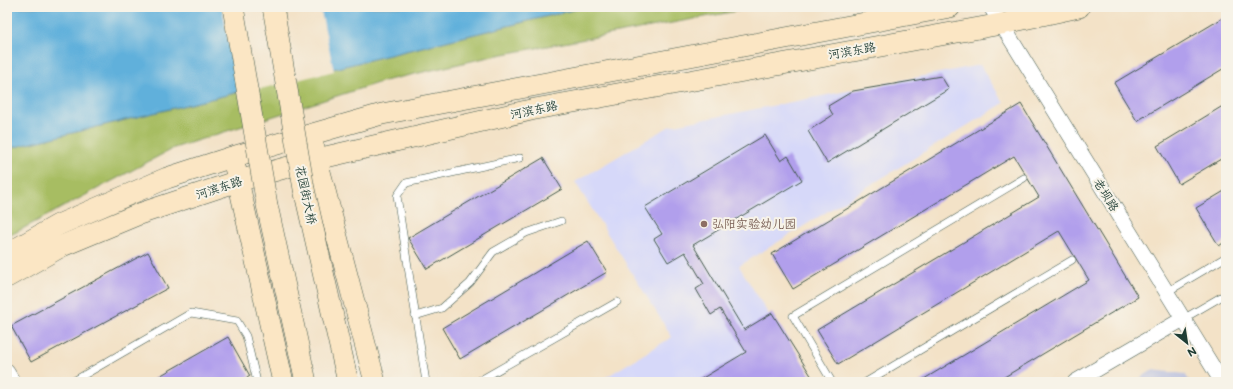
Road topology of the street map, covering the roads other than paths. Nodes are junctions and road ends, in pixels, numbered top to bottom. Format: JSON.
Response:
{"nodes":[{"id":1,"x":232,"y":7,"type":"edge"},
{"id":2,"x":272,"y":7,"type":"edge"},
{"id":3,"x":950,"y":7,"type":"edge"},
{"id":4,"x":1079,"y":7,"type":"edge"},
{"id":5,"x":996,"y":15,"type":"edge"},
{"id":6,"x":310,"y":134,"type":"junction"},
{"id":7,"x":232,"y":157,"type":"junction"},
{"id":8,"x":520,"y":158,"type":"dead end"},
{"id":9,"x":317,"y":159,"type":"junction"},
{"id":10,"x":1024,"y":178,"type":"dead end"},
{"id":11,"x":238,"y":181,"type":"junction"},
{"id":12,"x":561,"y":221,"type":"dead end"},
{"id":13,"x":7,"y":254,"type":"edge"},
{"id":14,"x":1226,"y":257,"type":"edge"},
{"id":15,"x":1072,"y":260,"type":"dead end"},
{"id":16,"x":7,"y":277,"type":"edge"},
{"id":17,"x":1166,"y":292,"type":"junction"},
{"id":18,"x":1226,"y":294,"type":"edge"},
{"id":19,"x":617,"y":302,"type":"dead end"},
{"id":20,"x":415,"y":316,"type":"junction"},
{"id":21,"x":1184,"y":319,"type":"junction"},
{"id":22,"x":7,"y":372,"type":"edge"},
{"id":23,"x":13,"y":382,"type":"edge"},
{"id":24,"x":72,"y":382,"type":"edge"},
{"id":25,"x":256,"y":382,"type":"edge"},
{"id":26,"x":283,"y":382,"type":"edge"},
{"id":27,"x":306,"y":382,"type":"edge"},
{"id":28,"x":348,"y":382,"type":"edge"},
{"id":29,"x":375,"y":382,"type":"edge"},
{"id":30,"x":426,"y":382,"type":"edge"},
{"id":31,"x":477,"y":382,"type":"edge"},
{"id":32,"x":832,"y":382,"type":"edge"},
{"id":33,"x":866,"y":382,"type":"edge"},
{"id":34,"x":1075,"y":382,"type":"edge"},
{"id":35,"x":1222,"y":382,"type":"edge"}],
"edges":[{"from":1,"to":27,"type":"main road","bridge":true},
{"from":2,"to":28,"type":"main road","name":"花园街大桥","bridge":true},
{"from":3,"to":6,"type":"main road","name":"河滨东路"},
{"from":4,"to":5,"type":"main road","name":"河滨东路"},
{"from":5,"to":9,"type":"main road","name":"河滨东路"},
{"from":5,"to":17,"type":"street","name":"老坝路"},
{"from":6,"to":7,"type":"main road","name":"河滨东路"},
{"from":6,"to":9,"type":"main road"},
{"from":7,"to":11,"type":"main road"},
{"from":7,"to":13,"type":"main road","name":"河滨东路"},
{"from":8,"to":20,"type":"lane"},
{"from":9,"to":11,"type":"main road","name":"河滨东路"},
{"from":9,"to":29,"type":"main road"},
{"from":10,"to":32,"type":"lane"},
{"from":11,"to":16,"type":"main road","name":"河滨东路"},
{"from":11,"to":26,"type":"main road"},
{"from":12,"to":20,"type":"lane"},
{"from":14,"to":17,"type":"lane"},
{"from":15,"to":33,"type":"lane"},
{"from":17,"to":21,"type":"street","name":"老坝路"},
{"from":18,"to":21,"type":"lane"},
{"from":19,"to":31,"type":"lane"},
{"from":20,"to":30,"type":"lane"},
{"from":21,"to":34,"type":"street"},
{"from":21,"to":35,"type":"street","name":"老坝路"},
{"from":22,"to":23,"type":"street"},
{"from":24,"to":25,"type":"lane"}]}
